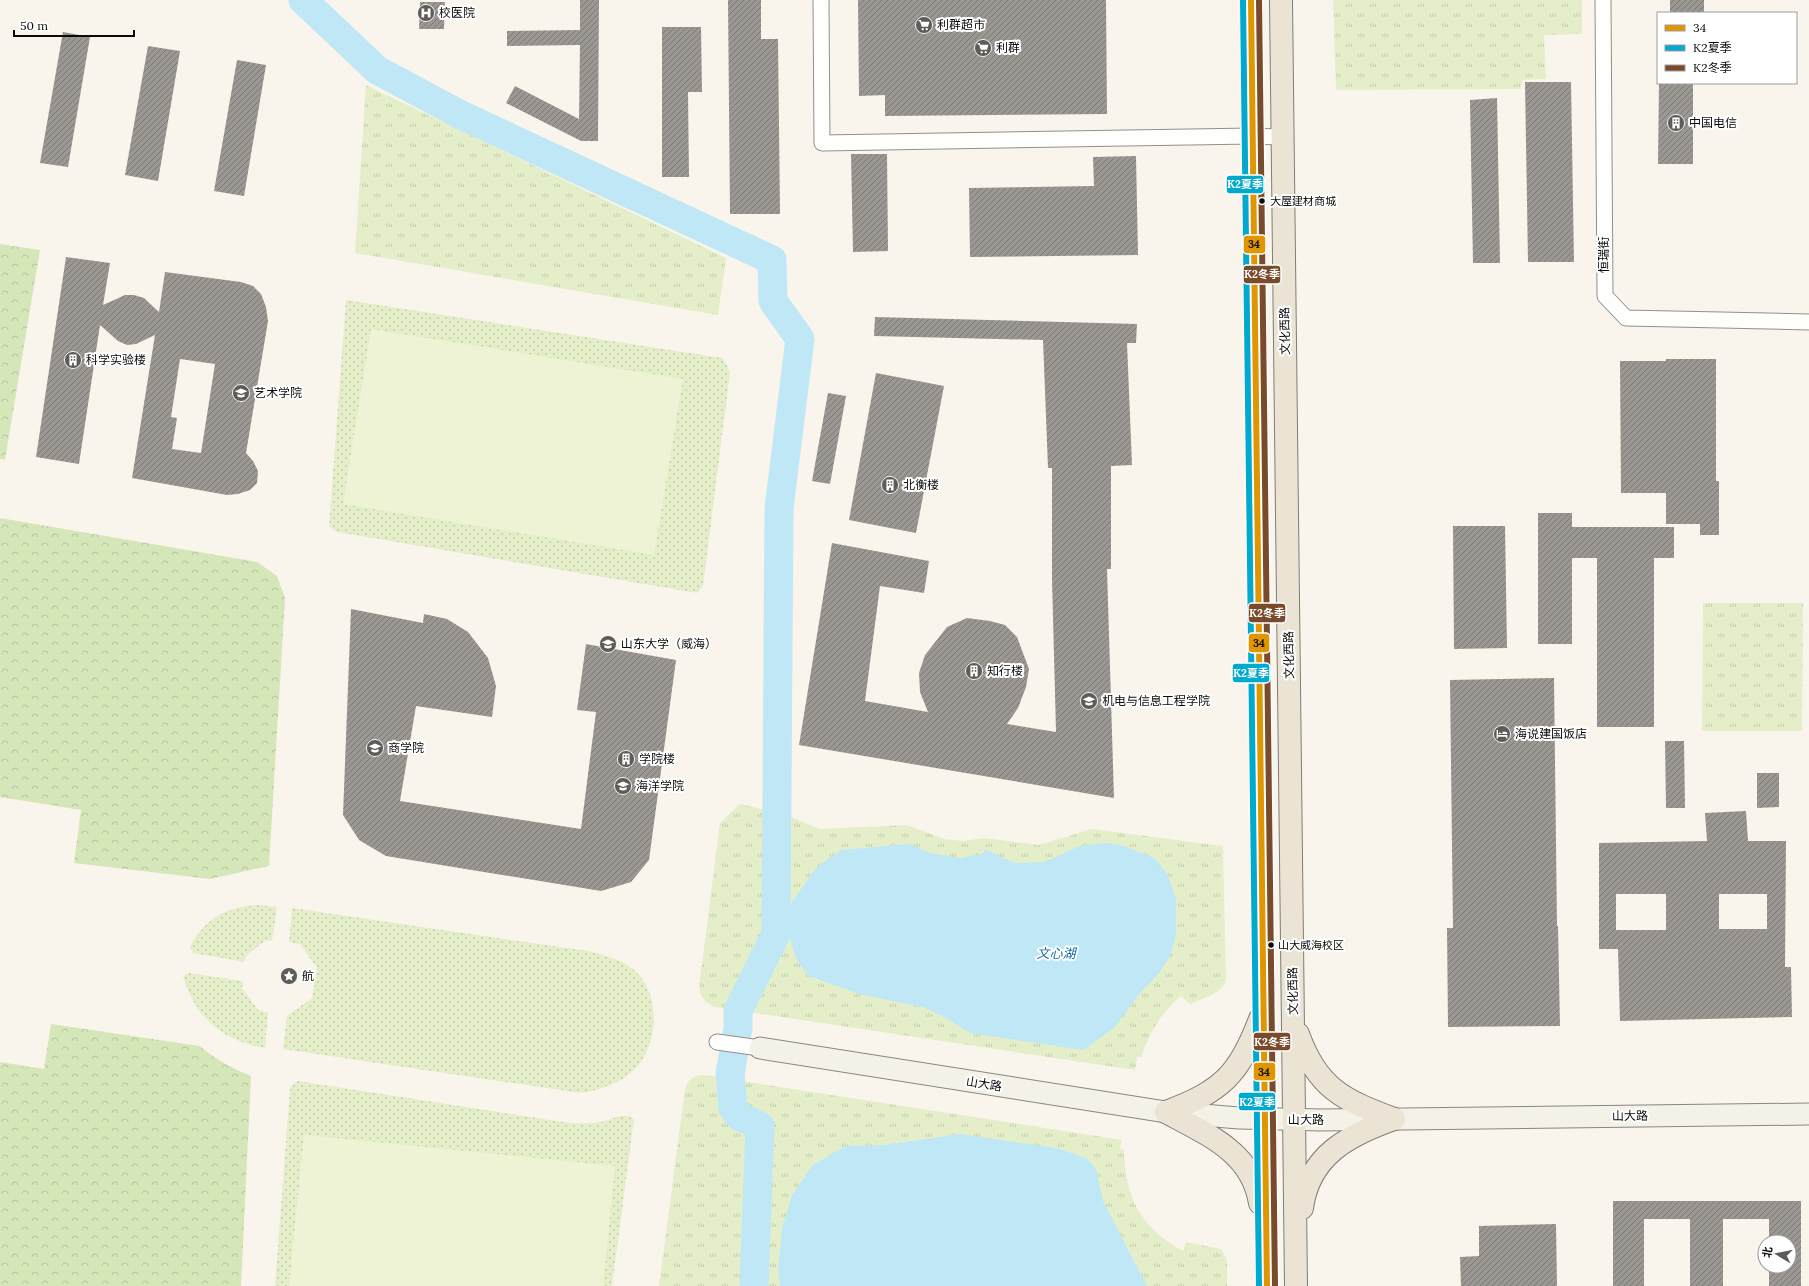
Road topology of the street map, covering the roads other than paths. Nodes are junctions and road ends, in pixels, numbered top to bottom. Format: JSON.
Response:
{"nodes":[{"id":1,"x":821,"y":0,"type":"edge"},
{"id":2,"x":1251,"y":0,"type":"edge"},
{"id":3,"x":1281,"y":0,"type":"edge"},
{"id":4,"x":1602,"y":0,"type":"edge"},
{"id":5,"x":1253,"y":136,"type":"junction"},
{"id":6,"x":1283,"y":137,"type":"junction"},
{"id":7,"x":1809,"y":322,"type":"edge"},
{"id":8,"x":1293,"y":1003,"type":"junction"},
{"id":9,"x":1264,"y":1009,"type":"junction"},
{"id":10,"x":717,"y":1042,"type":"dead end"},
{"id":11,"x":760,"y":1048,"type":"joint"},
{"id":12,"x":1166,"y":1112,"type":"junction"},
{"id":13,"x":1809,"y":1114,"type":"edge"},
{"id":14,"x":1265,"y":1119,"type":"junction"},
{"id":15,"x":1394,"y":1119,"type":"junction"},
{"id":16,"x":1294,"y":1120,"type":"junction"},
{"id":17,"x":1266,"y":1246,"type":"junction"},
{"id":18,"x":1296,"y":1251,"type":"junction"},
{"id":19,"x":1267,"y":1286,"type":"edge"},
{"id":20,"x":1296,"y":1286,"type":"edge"}],
"edges":[{"from":1,"to":5,"type":"street"},
{"from":2,"to":5,"type":"main road"},
{"from":3,"to":6,"type":"main road","name":"文化西路"},
{"from":4,"to":7,"type":"street","name":"恒瑞街"},
{"from":5,"to":6,"type":"street"},
{"from":5,"to":9,"type":"main road"},
{"from":6,"to":8,"type":"main road","name":"文化西路"},
{"from":8,"to":15,"type":"main road"},
{"from":8,"to":16,"type":"main road","name":"文化西路"},
{"from":9,"to":12,"type":"main road"},
{"from":9,"to":14,"type":"main road"},
{"from":10,"to":11,"type":"street"},
{"from":11,"to":12,"type":"main road","name":"山大路"},
{"from":12,"to":14,"type":"main road","name":"山大路"},
{"from":12,"to":17,"type":"main road"},
{"from":13,"to":15,"type":"main road","name":"山大路"},
{"from":14,"to":16,"type":"main road","name":"山大路"},
{"from":14,"to":17,"type":"main road"},
{"from":15,"to":16,"type":"main road","name":"山大路"},
{"from":15,"to":18,"type":"main road"},
{"from":16,"to":18,"type":"main road","name":"文化西路"},
{"from":17,"to":19,"type":"main road"},
{"from":18,"to":20,"type":"main road","name":"文化西路"}]}
